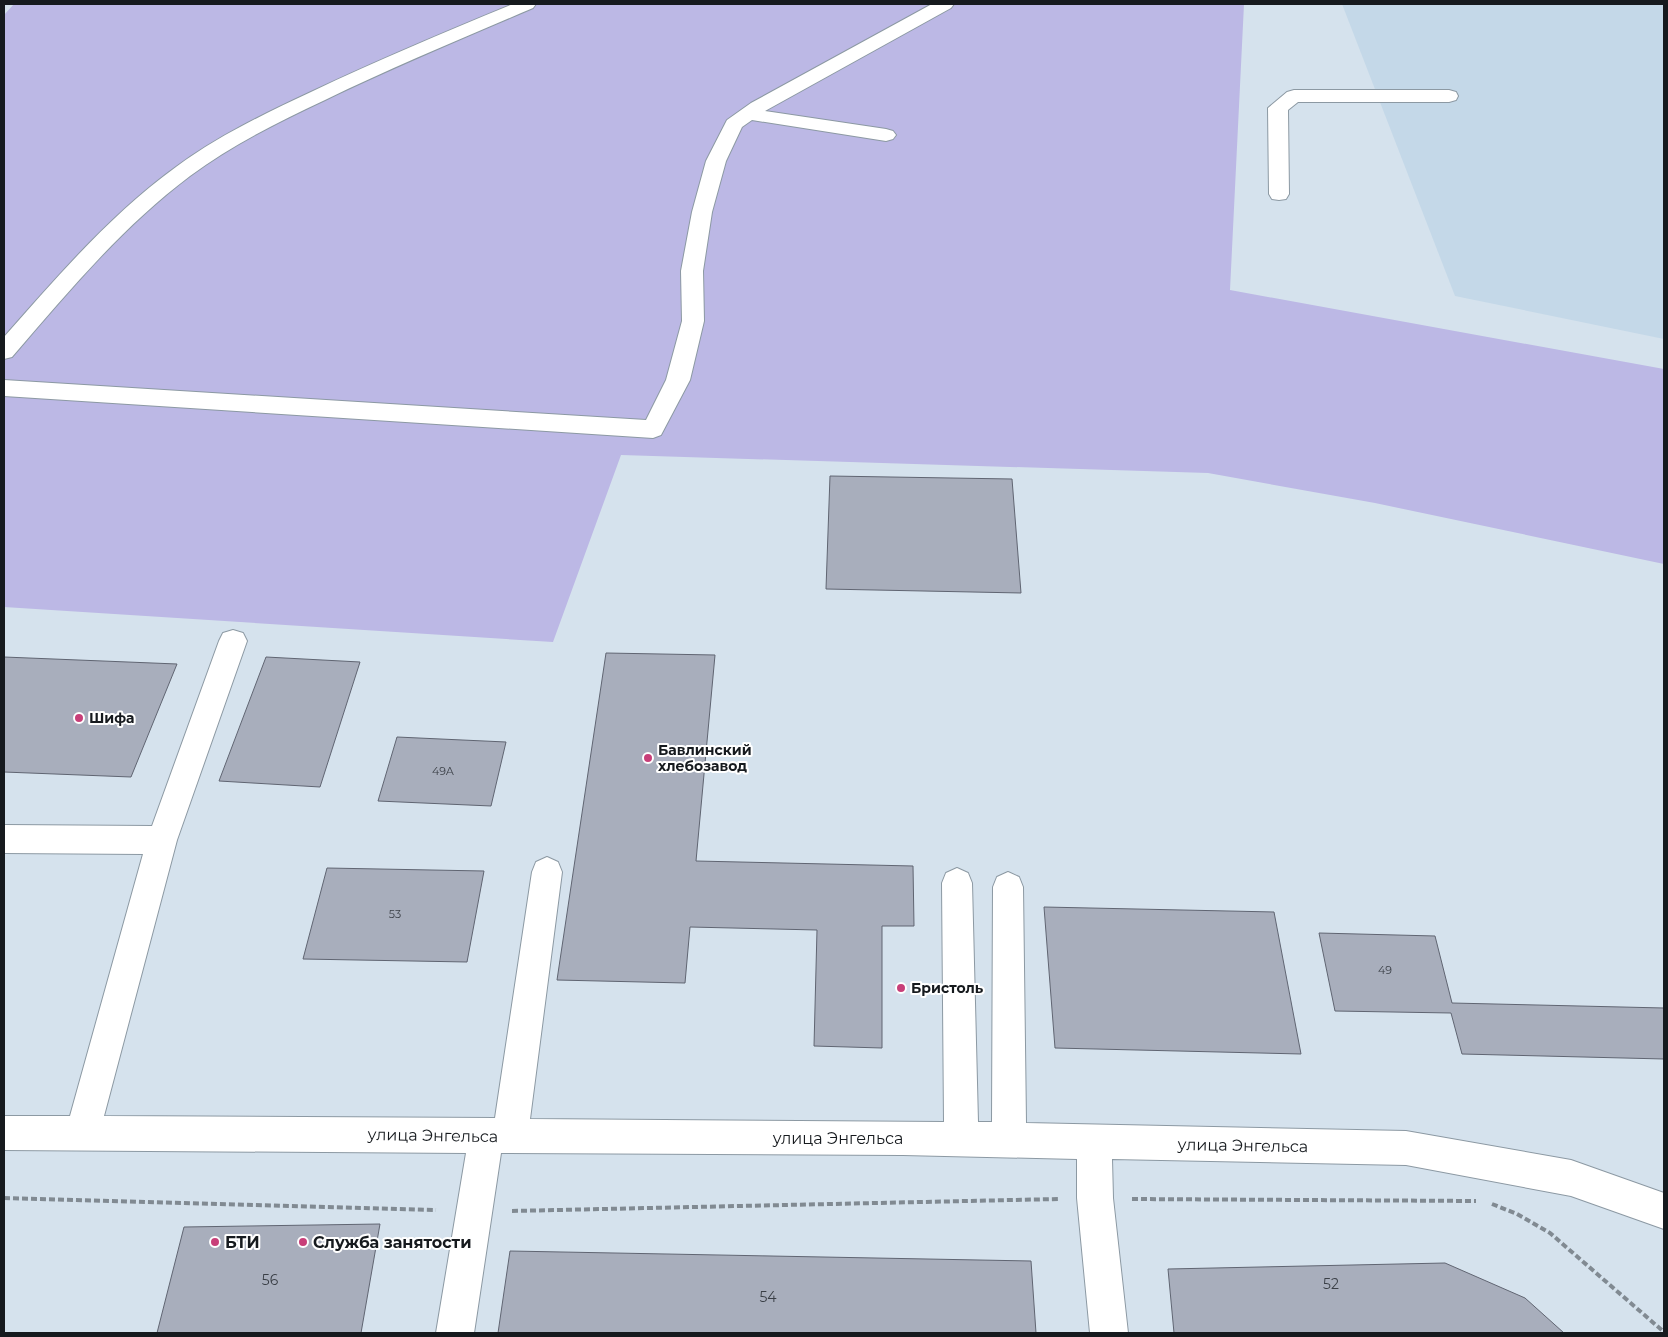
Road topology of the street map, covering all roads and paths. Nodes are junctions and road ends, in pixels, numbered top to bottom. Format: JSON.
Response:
{"nodes":[{"id":1,"x":526,"y":4,"type":"edge"},
{"id":2,"x":945,"y":4,"type":"edge"},
{"id":3,"x":1449,"y":96,"type":"dead end"},
{"id":4,"x":747,"y":114,"type":"junction"},
{"id":5,"x":886,"y":135,"type":"dead end"},
{"id":6,"x":1279,"y":194,"type":"dead end"},
{"id":7,"x":4,"y":351,"type":"edge"},
{"id":8,"x":4,"y":388,"type":"edge"},
{"id":9,"x":233,"y":641,"type":"dead end"},
{"id":10,"x":4,"y":839,"type":"edge"},
{"id":11,"x":162,"y":840,"type":"junction"},
{"id":12,"x":548,"y":872,"type":"dead end"},
{"id":13,"x":957,"y":883,"type":"dead end"},
{"id":14,"x":1008,"y":887,"type":"dead end"},
{"id":15,"x":4,"y":1133,"type":"edge"},
{"id":16,"x":82,"y":1134,"type":"junction"},
{"id":17,"x":498,"y":1137,"type":"junction"},
{"id":18,"x":961,"y":1139,"type":"junction"},
{"id":19,"x":1009,"y":1140,"type":"junction"},
{"id":20,"x":1094,"y":1142,"type":"junction"},
{"id":21,"x":4,"y":1198,"type":"edge"},
{"id":22,"x":1095,"y":1198,"type":"junction"},
{"id":23,"x":1664,"y":1211,"type":"edge"},
{"id":24,"x":474,"y":1212,"type":"junction"},
{"id":25,"x":1664,"y":1332,"type":"edge"},
{"id":26,"x":455,"y":1333,"type":"edge"},
{"id":27,"x":1109,"y":1333,"type":"edge"}],
"edges":[{"from":1,"to":7,"type":"street"},
{"from":2,"to":4,"type":"street"},
{"from":3,"to":6,"type":"street"},
{"from":4,"to":5,"type":"street"},
{"from":4,"to":8,"type":"street"},
{"from":9,"to":11,"type":"street"},
{"from":10,"to":11,"type":"street"},
{"from":11,"to":16,"type":"street"},
{"from":12,"to":17,"type":"street"},
{"from":13,"to":18,"type":"street"},
{"from":14,"to":19,"type":"street"},
{"from":15,"to":16,"type":"street","name":"улица Энгельса"},
{"from":16,"to":17,"type":"street","name":"улица Энгельса"},
{"from":17,"to":18,"type":"street","name":"улица Энгельса"},
{"from":17,"to":24,"type":"street"},
{"from":18,"to":19,"type":"street","name":"улица Энгельса"},
{"from":19,"to":20,"type":"street","name":"улица Энгельса"},
{"from":20,"to":22,"type":"street"},
{"from":20,"to":23,"type":"street","name":"улица Энгельса"},
{"from":21,"to":24,"type":"path"},
{"from":22,"to":24,"type":"path"},
{"from":22,"to":25,"type":"path"},
{"from":22,"to":27,"type":"street"},
{"from":24,"to":26,"type":"street"}]}
